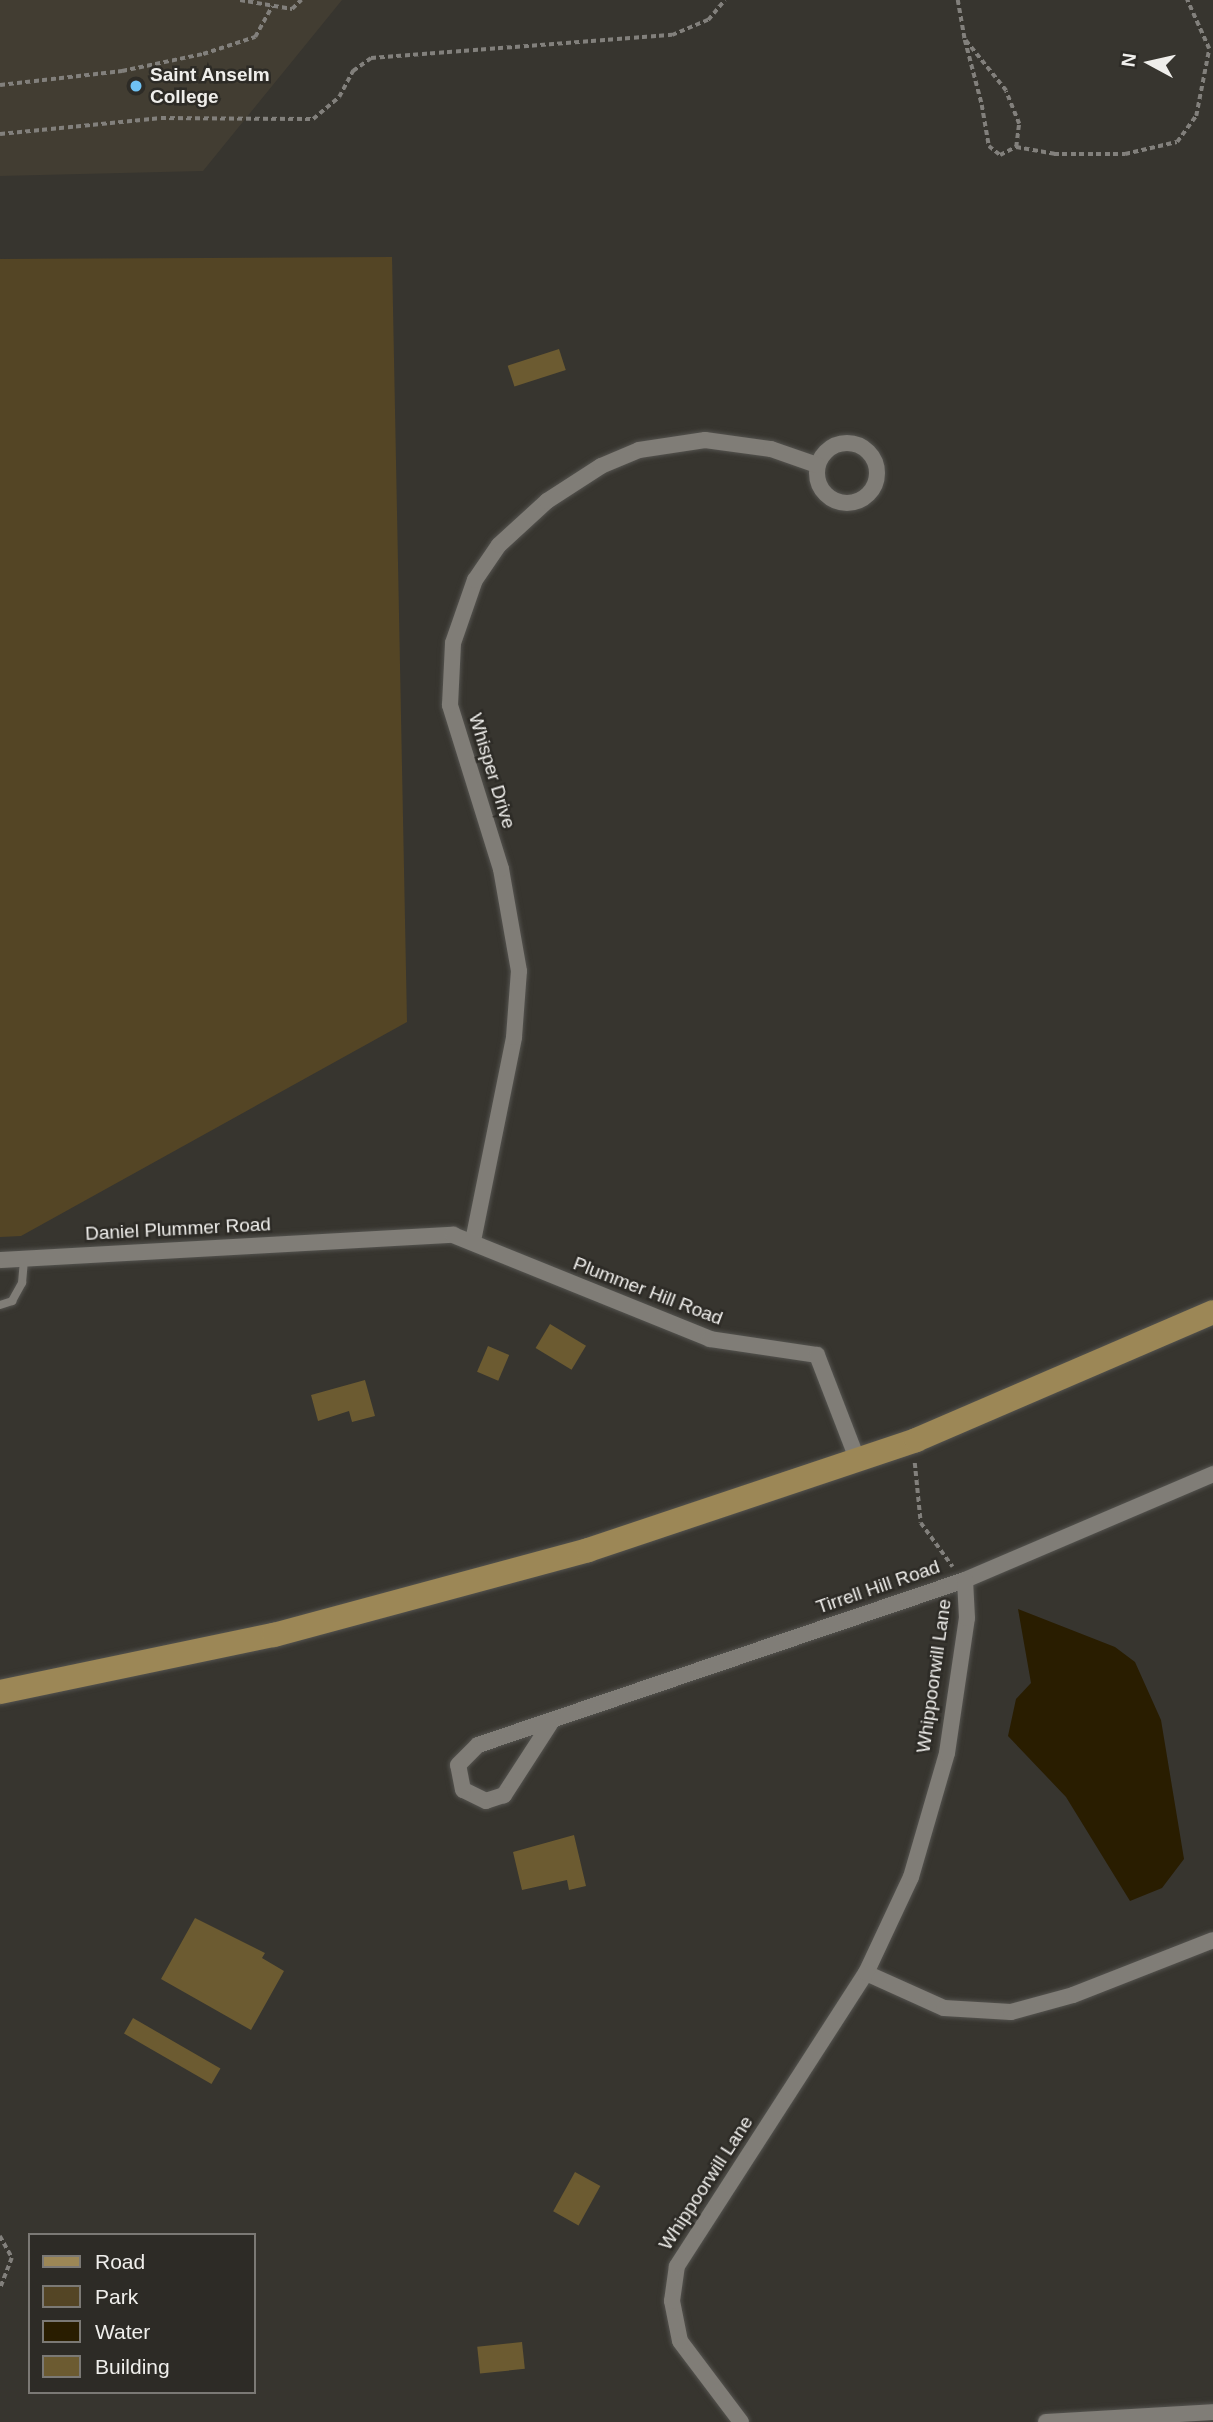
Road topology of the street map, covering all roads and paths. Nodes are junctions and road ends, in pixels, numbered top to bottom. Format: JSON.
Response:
{"nodes":[{"id":1,"x":240,"y":0,"type":"edge"},
{"id":2,"x":301,"y":0,"type":"edge"},
{"id":3,"x":725,"y":0,"type":"edge"},
{"id":4,"x":958,"y":0,"type":"edge"},
{"id":5,"x":1187,"y":0,"type":"edge"},
{"id":6,"x":272,"y":6,"type":"junction"},
{"id":7,"x":965,"y":40,"type":"junction"},
{"id":8,"x":0,"y":85,"type":"edge"},
{"id":9,"x":0,"y":134,"type":"edge"},
{"id":10,"x":1016,"y":147,"type":"junction"},
{"id":11,"x":817,"y":465,"type":"dead end"},
{"id":12,"x":359,"y":1240,"type":"joint"},
{"id":13,"x":473,"y":1241,"type":"junction"},
{"id":14,"x":24,"y":1259,"type":"junction"},
{"id":15,"x":0,"y":1260,"type":"edge"},
{"id":16,"x":0,"y":1305,"type":"edge"},
{"id":17,"x":1213,"y":1312,"type":"edge"},
{"id":18,"x":916,"y":1440,"type":"junction"},
{"id":19,"x":858,"y":1461,"type":"junction"},
{"id":20,"x":1213,"y":1474,"type":"edge"},
{"id":21,"x":962,"y":1581,"type":"junction"},
{"id":22,"x":0,"y":1692,"type":"edge"},
{"id":23,"x":550,"y":1724,"type":"junction"},
{"id":24,"x":1213,"y":1940,"type":"edge"},
{"id":25,"x":866,"y":1973,"type":"junction"},
{"id":26,"x":0,"y":2236,"type":"edge"},
{"id":27,"x":0,"y":2290,"type":"edge"},
{"id":28,"x":1213,"y":2412,"type":"edge"},
{"id":29,"x":741,"y":2422,"type":"edge"},
{"id":30,"x":1045,"y":2422,"type":"edge"}],
"edges":[{"from":1,"to":6,"type":"path"},
{"from":2,"to":6,"type":"path"},
{"from":3,"to":9,"type":"path"},
{"from":4,"to":7,"type":"path"},
{"from":5,"to":10,"type":"path"},
{"from":6,"to":8,"type":"path"},
{"from":7,"to":10,"type":"path"},
{"from":7,"to":10,"type":"path"},
{"from":11,"to":13,"type":"street","name":"Whisper Drive"},
{"from":12,"to":13,"type":"street","name":"Plummer Hill Road"},
{"from":12,"to":14,"type":"street","name":"Daniel Plummer Road"},
{"from":13,"to":19,"type":"street","name":"Plummer Hill Road"},
{"from":14,"to":15,"type":"street","name":"Daniel Plummer Road"},
{"from":14,"to":16,"type":"lane"},
{"from":17,"to":18,"type":"main road"},
{"from":18,"to":19,"type":"main road"},
{"from":18,"to":21,"type":"path"},
{"from":19,"to":22,"type":"main road"},
{"from":20,"to":21,"type":"street","name":"Tirrell Hill Road"},
{"from":21,"to":23,"type":"street","name":"Tirrell Hill Road"},
{"from":21,"to":25,"type":"street","name":"Whippoorwill Lane"},
{"from":23,"to":23,"type":"street","name":"Tirrell Hill Road"},
{"from":24,"to":25,"type":"street"},
{"from":25,"to":29,"type":"street","name":"Whippoorwill Lane"},
{"from":26,"to":27,"type":"path"},
{"from":28,"to":30,"type":"street"}]}
